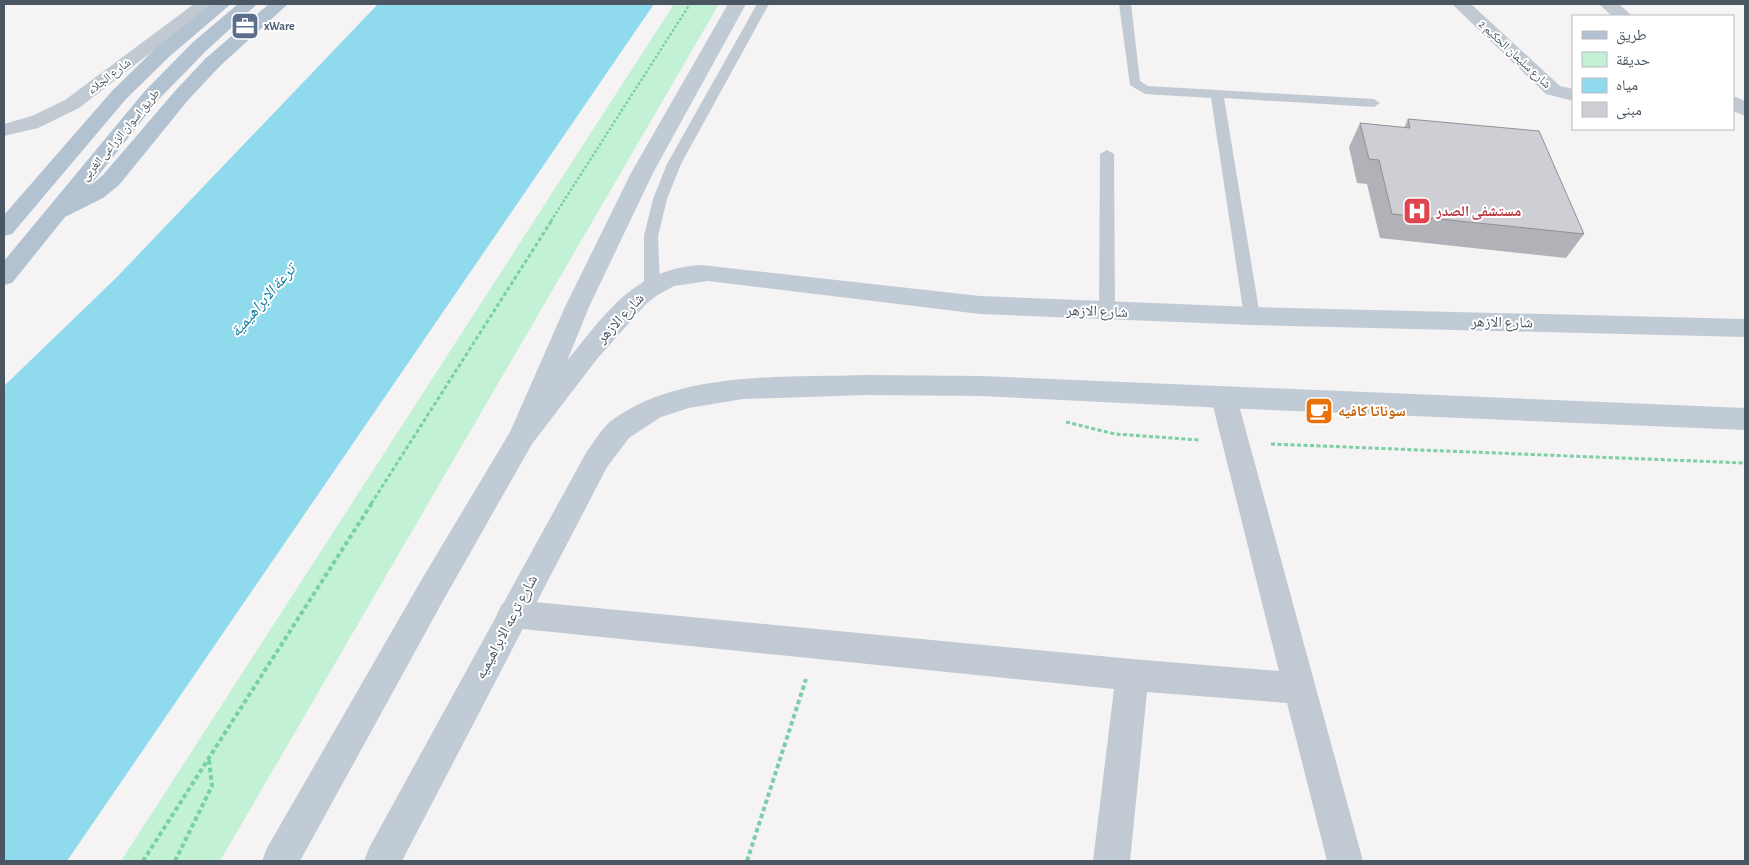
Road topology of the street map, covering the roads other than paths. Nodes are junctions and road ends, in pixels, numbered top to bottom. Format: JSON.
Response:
{"nodes":[{"id":1,"x":205,"y":4,"type":"edge"},
{"id":2,"x":222,"y":4,"type":"edge"},
{"id":3,"x":248,"y":4,"type":"edge"},
{"id":4,"x":279,"y":4,"type":"edge"},
{"id":5,"x":738,"y":4,"type":"edge"},
{"id":6,"x":763,"y":4,"type":"edge"},
{"id":7,"x":1125,"y":4,"type":"edge"},
{"id":8,"x":1461,"y":4,"type":"edge"},
{"id":9,"x":1608,"y":4,"type":"edge"},
{"id":10,"x":1622,"y":15,"type":"edge"},
{"id":11,"x":1217,"y":94,"type":"junction"},
{"id":12,"x":1572,"y":95,"type":"edge"},
{"id":13,"x":1374,"y":103,"type":"dead end"},
{"id":14,"x":1734,"y":103,"type":"edge"},
{"id":15,"x":1745,"y":110,"type":"edge"},
{"id":16,"x":4,"y":130,"type":"edge"},
{"id":17,"x":1107,"y":154,"type":"dead end"},
{"id":18,"x":54,"y":214,"type":"junction"},
{"id":19,"x":4,"y":229,"type":"edge"},
{"id":20,"x":4,"y":277,"type":"edge"},
{"id":21,"x":652,"y":286,"type":"junction"},
{"id":22,"x":1107,"y":311,"type":"junction"},
{"id":23,"x":1252,"y":316,"type":"junction"},
{"id":24,"x":1745,"y":328,"type":"edge"},
{"id":25,"x":1224,"y":398,"type":"junction"},
{"id":26,"x":1745,"y":419,"type":"edge"},
{"id":27,"x":522,"y":436,"type":"junction"},
{"id":28,"x":513,"y":614,"type":"junction"},
{"id":29,"x":1132,"y":675,"type":"junction"},
{"id":30,"x":1300,"y":688,"type":"junction"},
{"id":31,"x":280,"y":861,"type":"edge"},
{"id":32,"x":382,"y":861,"type":"edge"},
{"id":33,"x":1111,"y":861,"type":"edge"},
{"id":34,"x":1345,"y":861,"type":"edge"}],
"edges":[{"from":1,"to":16,"type":"street","name":"شارع الجلاء"},
{"from":2,"to":19,"type":"main road","name":"طريق اسوان الزراعى الغربى"},
{"from":3,"to":18,"type":"main road","name":"طريق اسوان الزراعى الغربى"},
{"from":4,"to":18,"type":"main road"},
{"from":5,"to":27,"type":"main road"},
{"from":6,"to":21,"type":"lane"},
{"from":7,"to":11,"type":"lane"},
{"from":8,"to":12,"type":"street","name":"شارع سليمان الحكيم 2"},
{"from":9,"to":10,"type":"street"},
{"from":11,"to":13,"type":"lane"},
{"from":11,"to":23,"type":"lane"},
{"from":14,"to":15,"type":"street"},
{"from":17,"to":22,"type":"lane"},
{"from":18,"to":20,"type":"main road","name":"طريق اسوان الزراعى الغربى"},
{"from":21,"to":22,"type":"main road","name":"شارع الازهر"},
{"from":21,"to":27,"type":"main road","name":"شارع الازهر"},
{"from":22,"to":23,"type":"main road","name":"شارع الازهر"},
{"from":23,"to":24,"type":"main road","name":"شارع الازهر"},
{"from":25,"to":26,"type":"main road"},
{"from":25,"to":28,"type":"main road","name":"شارع ترعه الابراهيميه"},
{"from":25,"to":30,"type":"street"},
{"from":27,"to":31,"type":"main road"},
{"from":28,"to":29,"type":"street"},
{"from":28,"to":32,"type":"main road","name":"شارع ترعه الابراهيميه"},
{"from":29,"to":30,"type":"street"},
{"from":29,"to":33,"type":"street"},
{"from":30,"to":34,"type":"street"}]}
